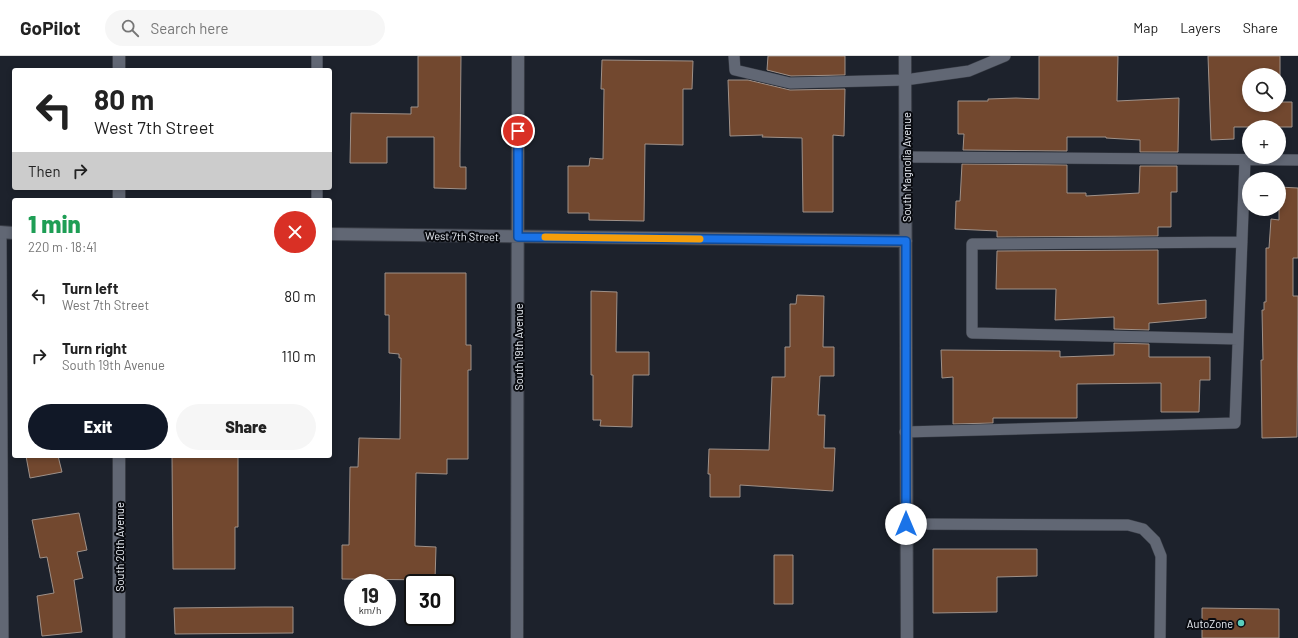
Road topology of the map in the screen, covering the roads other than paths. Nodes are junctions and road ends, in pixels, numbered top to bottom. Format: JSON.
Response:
{"nodes":[{"id":1,"x":120,"y":56,"type":"edge"},
{"id":2,"x":317,"y":56,"type":"edge"},
{"id":3,"x":518,"y":56,"type":"edge"},
{"id":4,"x":734,"y":56,"type":"edge"},
{"id":5,"x":905,"y":56,"type":"edge"},
{"id":6,"x":1005,"y":56,"type":"edge"},
{"id":7,"x":119,"y":68,"type":"edge"},
{"id":8,"x":317,"y":68,"type":"edge"},
{"id":9,"x":906,"y":80,"type":"junction"},
{"id":10,"x":906,"y":157,"type":"junction"},
{"id":11,"x":1242,"y":160,"type":"edge"},
{"id":12,"x":1286,"y":160,"type":"edge"},
{"id":13,"x":1298,"y":160,"type":"edge"},
{"id":14,"x":1245,"y":164,"type":"edge"},
{"id":15,"x":0,"y":232,"type":"edge"},
{"id":16,"x":12,"y":232,"type":"edge"},
{"id":17,"x":332,"y":234,"type":"edge"},
{"id":18,"x":518,"y":237,"type":"junction"},
{"id":19,"x":906,"y":241,"type":"junction"},
{"id":20,"x":1242,"y":242,"type":"junction"},
{"id":21,"x":1238,"y":339,"type":"junction"},
{"id":22,"x":906,"y":432,"type":"junction"},
{"id":23,"x":119,"y":458,"type":"edge"},
{"id":24,"x":906,"y":524,"type":"junction"},
{"id":25,"x":3,"y":638,"type":"edge"},
{"id":26,"x":119,"y":638,"type":"edge"},
{"id":27,"x":517,"y":638,"type":"edge"},
{"id":28,"x":907,"y":638,"type":"edge"},
{"id":29,"x":1160,"y":638,"type":"edge"}],
"edges":[{"from":1,"to":7,"type":"street"},
{"from":2,"to":8,"type":"lane"},
{"from":3,"to":18,"type":"street","name":"South 19th Avenue"},
{"from":4,"to":9,"type":"lane"},
{"from":5,"to":9,"type":"street","name":"South Magnolia Avenue"},
{"from":6,"to":9,"type":"lane"},
{"from":9,"to":10,"type":"street","name":"South Magnolia Avenue"},
{"from":10,"to":11,"type":"lane"},
{"from":10,"to":19,"type":"street","name":"South Magnolia Avenue"},
{"from":12,"to":13,"type":"lane"},
{"from":14,"to":20,"type":"lane"},
{"from":15,"to":16,"type":"street"},
{"from":15,"to":25,"type":"lane"},
{"from":17,"to":18,"type":"street","name":"West 7th Street"},
{"from":18,"to":19,"type":"street","name":"West 7th Street"},
{"from":18,"to":27,"type":"street","name":"South 19th Avenue"},
{"from":19,"to":22,"type":"street","name":"South Magnolia Avenue"},
{"from":20,"to":21,"type":"lane"},
{"from":20,"to":21,"type":"lane"},
{"from":21,"to":22,"type":"lane"},
{"from":22,"to":24,"type":"street","name":"South Magnolia Avenue"},
{"from":23,"to":26,"type":"street","name":"South 20th Avenue"},
{"from":24,"to":28,"type":"street","name":"South Magnolia Avenue"},
{"from":24,"to":29,"type":"lane"}]}
